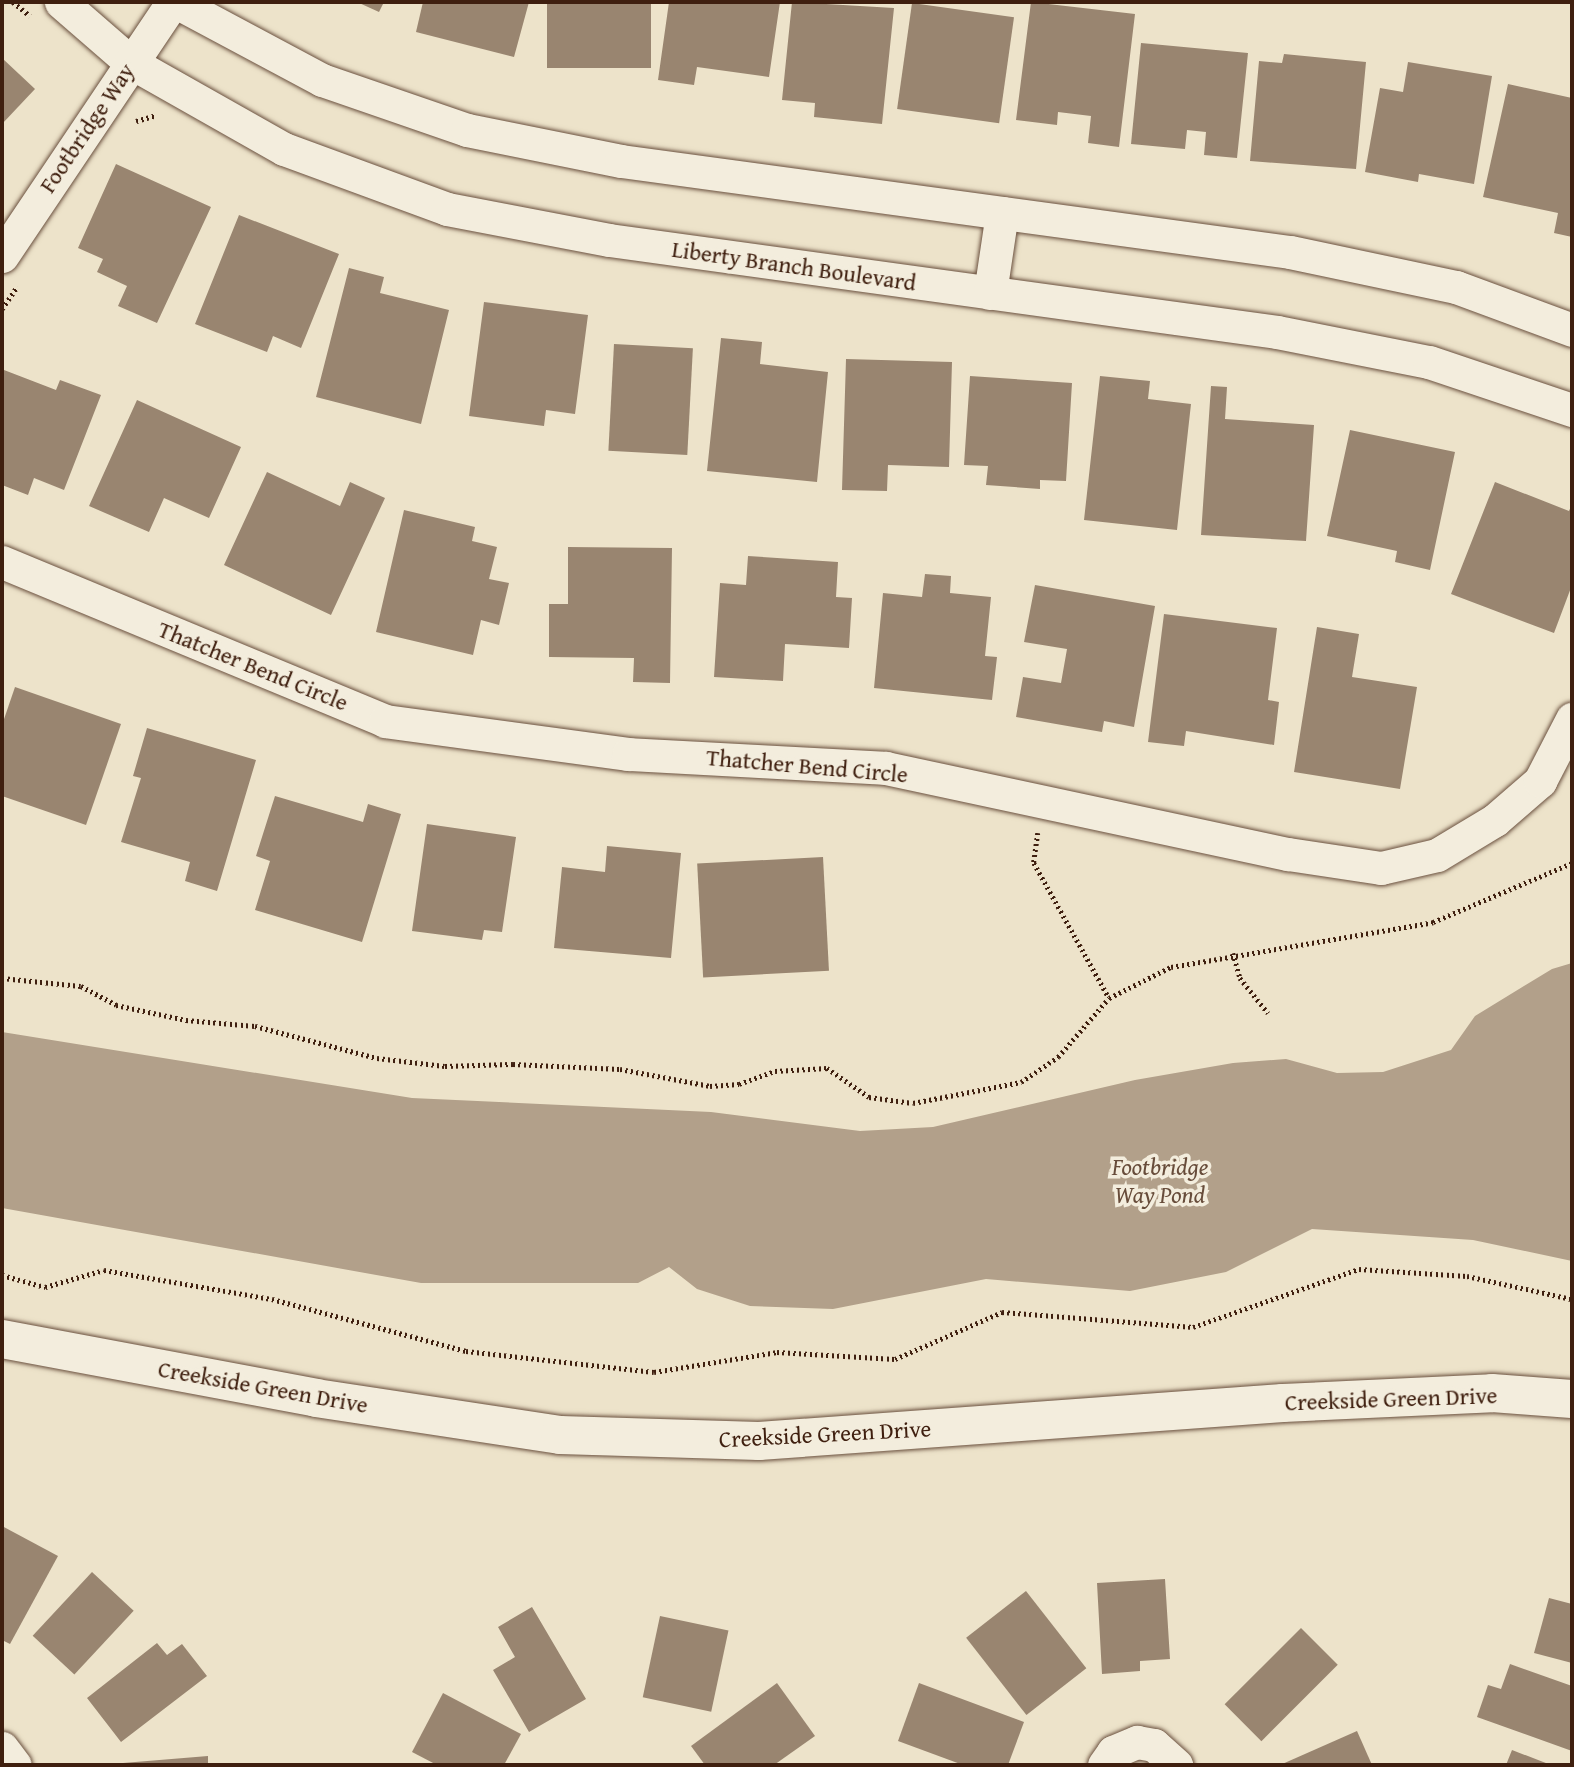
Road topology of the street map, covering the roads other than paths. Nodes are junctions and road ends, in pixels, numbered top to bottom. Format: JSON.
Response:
{"nodes":[{"id":1,"x":61,"y":2,"type":"edge"},
{"id":2,"x":175,"y":2,"type":"edge"},
{"id":3,"x":130,"y":62,"type":"junction"},
{"id":4,"x":1002,"y":213,"type":"junction"},
{"id":5,"x":2,"y":256,"type":"edge"},
{"id":6,"x":990,"y":293,"type":"junction"},
{"id":7,"x":1572,"y":330,"type":"edge"},
{"id":8,"x":1572,"y":410,"type":"edge"},
{"id":9,"x":2,"y":562,"type":"edge"},
{"id":10,"x":1572,"y":719,"type":"edge"},
{"id":11,"x":2,"y":1339,"type":"edge"},
{"id":12,"x":1572,"y":1399,"type":"edge"},
{"id":13,"x":2,"y":1748,"type":"edge"},
{"id":14,"x":15,"y":1765,"type":"edge"},
{"id":15,"x":1104,"y":1765,"type":"edge"},
{"id":16,"x":1176,"y":1765,"type":"edge"}],
"edges":[{"from":1,"to":3,"type":"street","name":"Liberty Branch Boulevard"},
{"from":2,"to":3,"type":"street","name":"Footbridge Way"},
{"from":2,"to":4,"type":"street"},
{"from":3,"to":5,"type":"street","name":"Footbridge Way"},
{"from":3,"to":6,"type":"street","name":"Liberty Branch Boulevard"},
{"from":4,"to":6,"type":"street"},
{"from":4,"to":7,"type":"street"},
{"from":6,"to":8,"type":"street","name":"Liberty Branch Boulevard"},
{"from":9,"to":10,"type":"street","name":"Thatcher Bend Circle"},
{"from":11,"to":12,"type":"main road","name":"Creekside Green Drive"},
{"from":13,"to":14,"type":"street"},
{"from":15,"to":16,"type":"street"}]}
